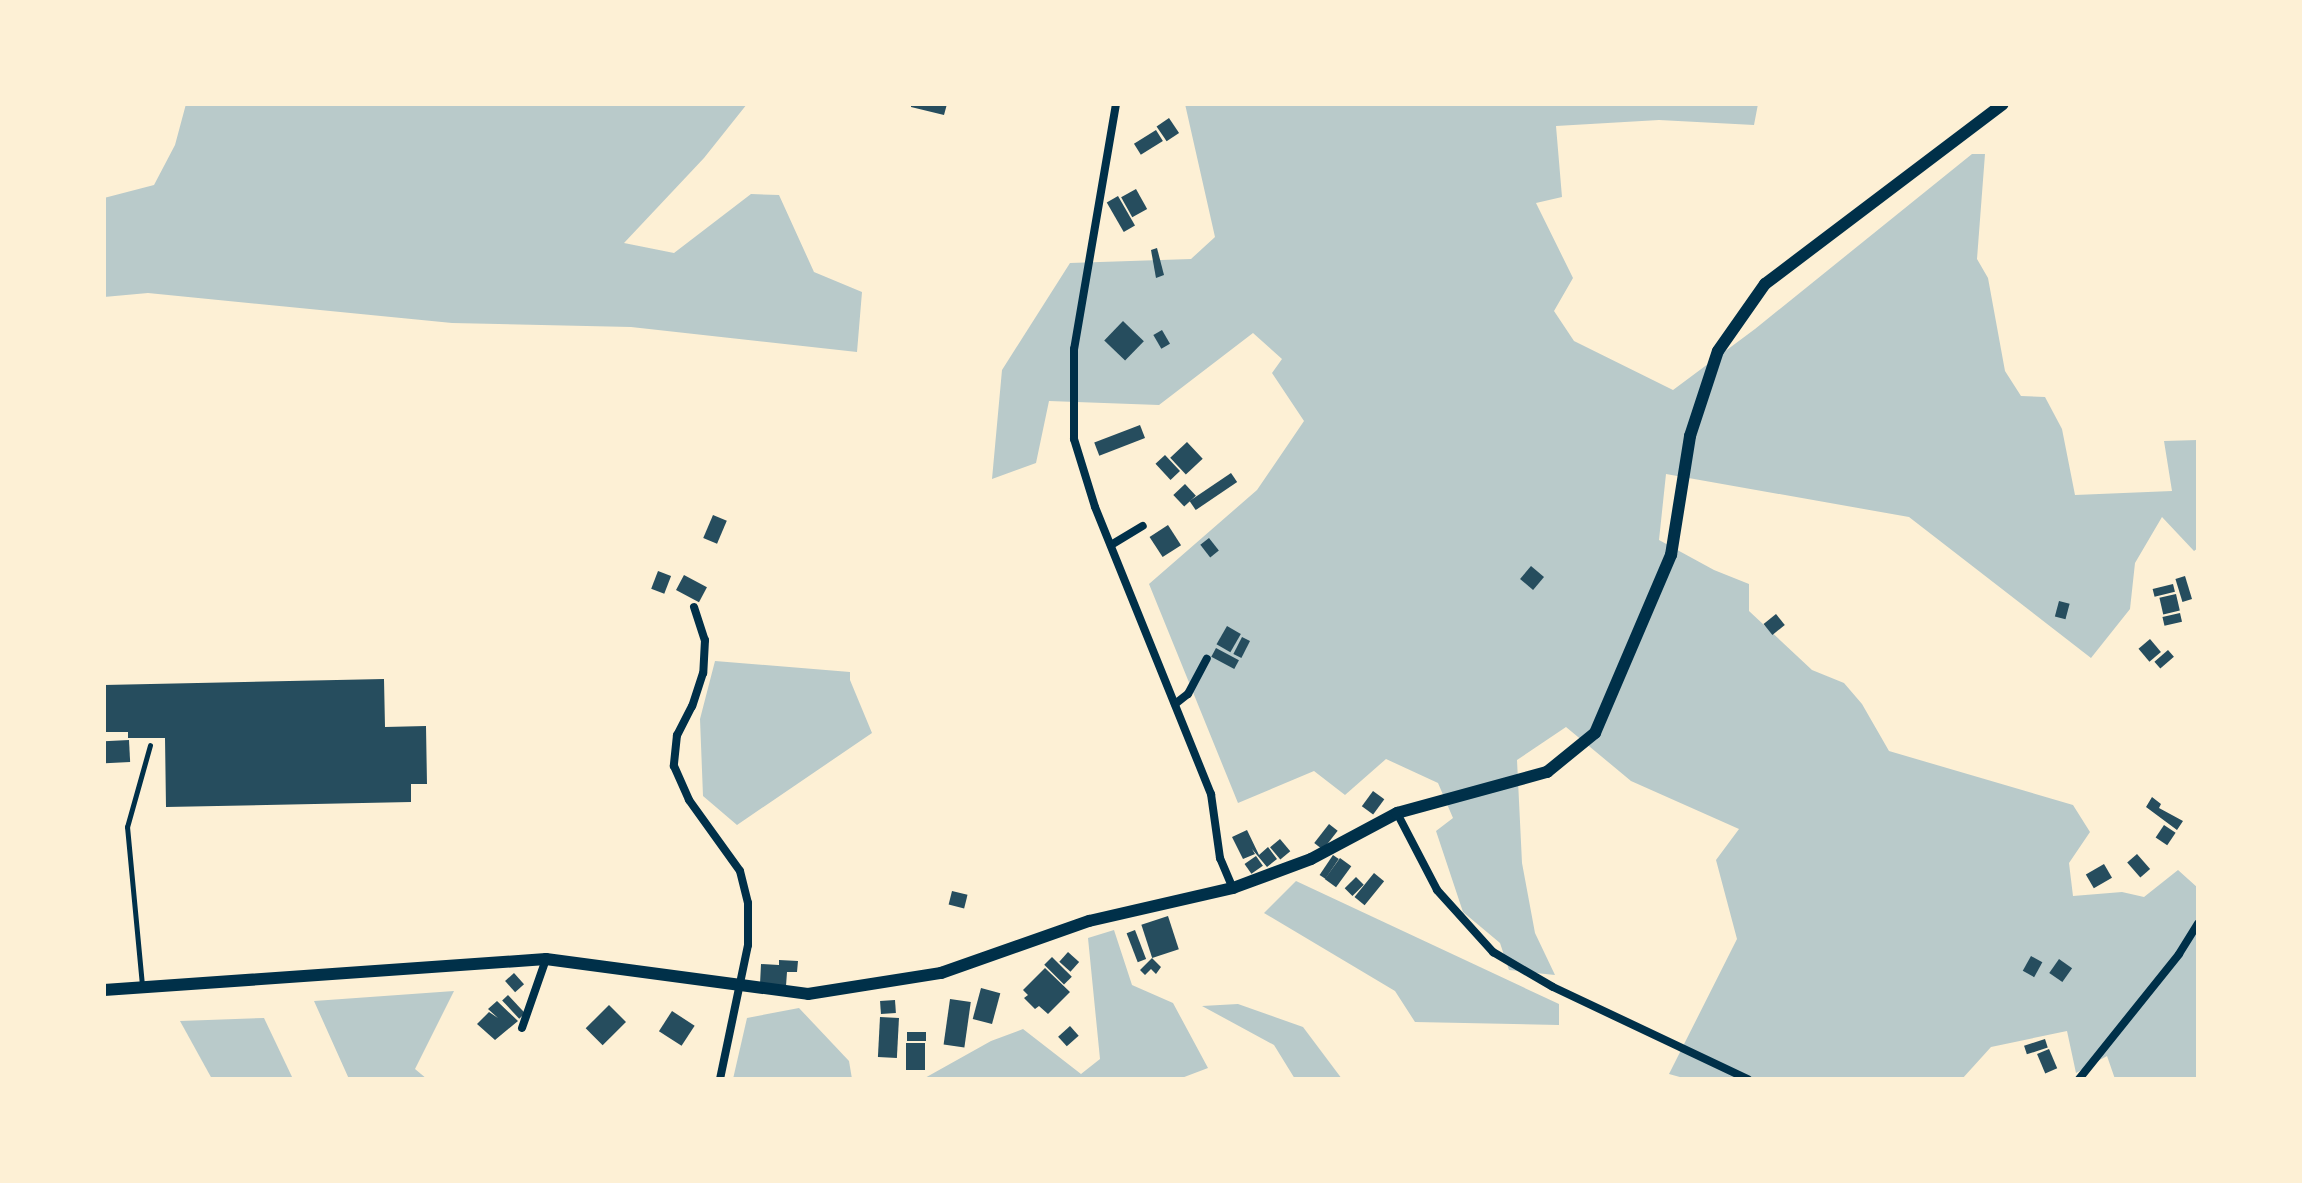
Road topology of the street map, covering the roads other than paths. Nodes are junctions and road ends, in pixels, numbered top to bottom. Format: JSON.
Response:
{"nodes":[{"id":1,"x":1116,"y":104,"type":"edge"},
{"id":2,"x":2003,"y":104,"type":"edge"},
{"id":3,"x":1143,"y":526,"type":"dead end"},
{"id":4,"x":1111,"y":545,"type":"junction"},
{"id":5,"x":694,"y":607,"type":"dead end"},
{"id":6,"x":1207,"y":659,"type":"dead end"},
{"id":7,"x":1175,"y":704,"type":"junction"},
{"id":8,"x":150,"y":745,"type":"dead end"},
{"id":9,"x":1397,"y":813,"type":"junction"},
{"id":10,"x":1233,"y":888,"type":"junction"},
{"id":11,"x":2198,"y":924,"type":"edge"},
{"id":12,"x":546,"y":959,"type":"junction"},
{"id":13,"x":740,"y":984,"type":"junction"},
{"id":14,"x":142,"y":985,"type":"junction"},
{"id":15,"x":104,"y":990,"type":"edge"},
{"id":16,"x":522,"y":1028,"type":"dead end"},
{"id":17,"x":720,"y":1079,"type":"edge"},
{"id":18,"x":1748,"y":1079,"type":"edge"},
{"id":19,"x":2079,"y":1079,"type":"edge"}],
"edges":[{"from":1,"to":4,"type":"street"},
{"from":2,"to":9,"type":"street"},
{"from":3,"to":4,"type":"street"},
{"from":4,"to":7,"type":"street"},
{"from":5,"to":13,"type":"street"},
{"from":6,"to":7,"type":"street"},
{"from":7,"to":10,"type":"street"},
{"from":8,"to":14,"type":"lane"},
{"from":9,"to":10,"type":"street"},
{"from":9,"to":18,"type":"street"},
{"from":10,"to":13,"type":"street"},
{"from":11,"to":19,"type":"street"},
{"from":12,"to":13,"type":"street"},
{"from":12,"to":14,"type":"street"},
{"from":12,"to":16,"type":"street"},
{"from":13,"to":17,"type":"street"},
{"from":14,"to":15,"type":"street"}]}
